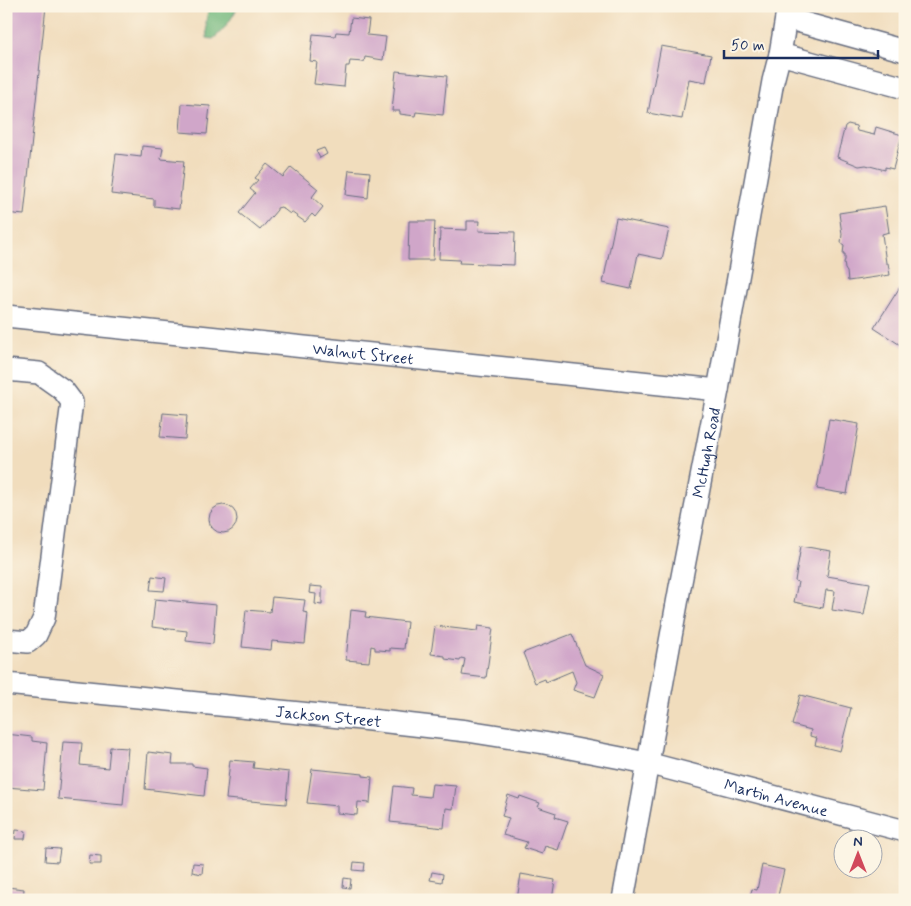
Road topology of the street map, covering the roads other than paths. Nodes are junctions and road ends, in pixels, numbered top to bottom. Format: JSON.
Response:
{"nodes":[{"id":1,"x":787,"y":12,"type":"edge"},
{"id":2,"x":905,"y":51,"type":"edge"},
{"id":3,"x":780,"y":54,"type":"junction"},
{"id":4,"x":905,"y":88,"type":"edge"},
{"id":5,"x":6,"y":316,"type":"edge"},
{"id":6,"x":6,"y":370,"type":"edge"},
{"id":7,"x":718,"y":390,"type":"junction"},
{"id":8,"x":6,"y":640,"type":"edge"},
{"id":9,"x":6,"y":684,"type":"edge"},
{"id":10,"x":647,"y":763,"type":"junction"},
{"id":11,"x":905,"y":831,"type":"edge"},
{"id":12,"x":623,"y":900,"type":"edge"}],
"edges":[{"from":1,"to":2,"type":"street"},
{"from":1,"to":3,"type":"street","name":"McHugh Road"},
{"from":3,"to":4,"type":"street"},
{"from":3,"to":7,"type":"street","name":"McHugh Road"},
{"from":5,"to":7,"type":"street","name":"Walnut Street"},
{"from":6,"to":8,"type":"street"},
{"from":7,"to":10,"type":"street","name":"McHugh Road"},
{"from":9,"to":10,"type":"street","name":"Jackson Street"},
{"from":10,"to":11,"type":"street","name":"Martin Avenue"},
{"from":10,"to":12,"type":"street","name":"McHugh Road"}]}
